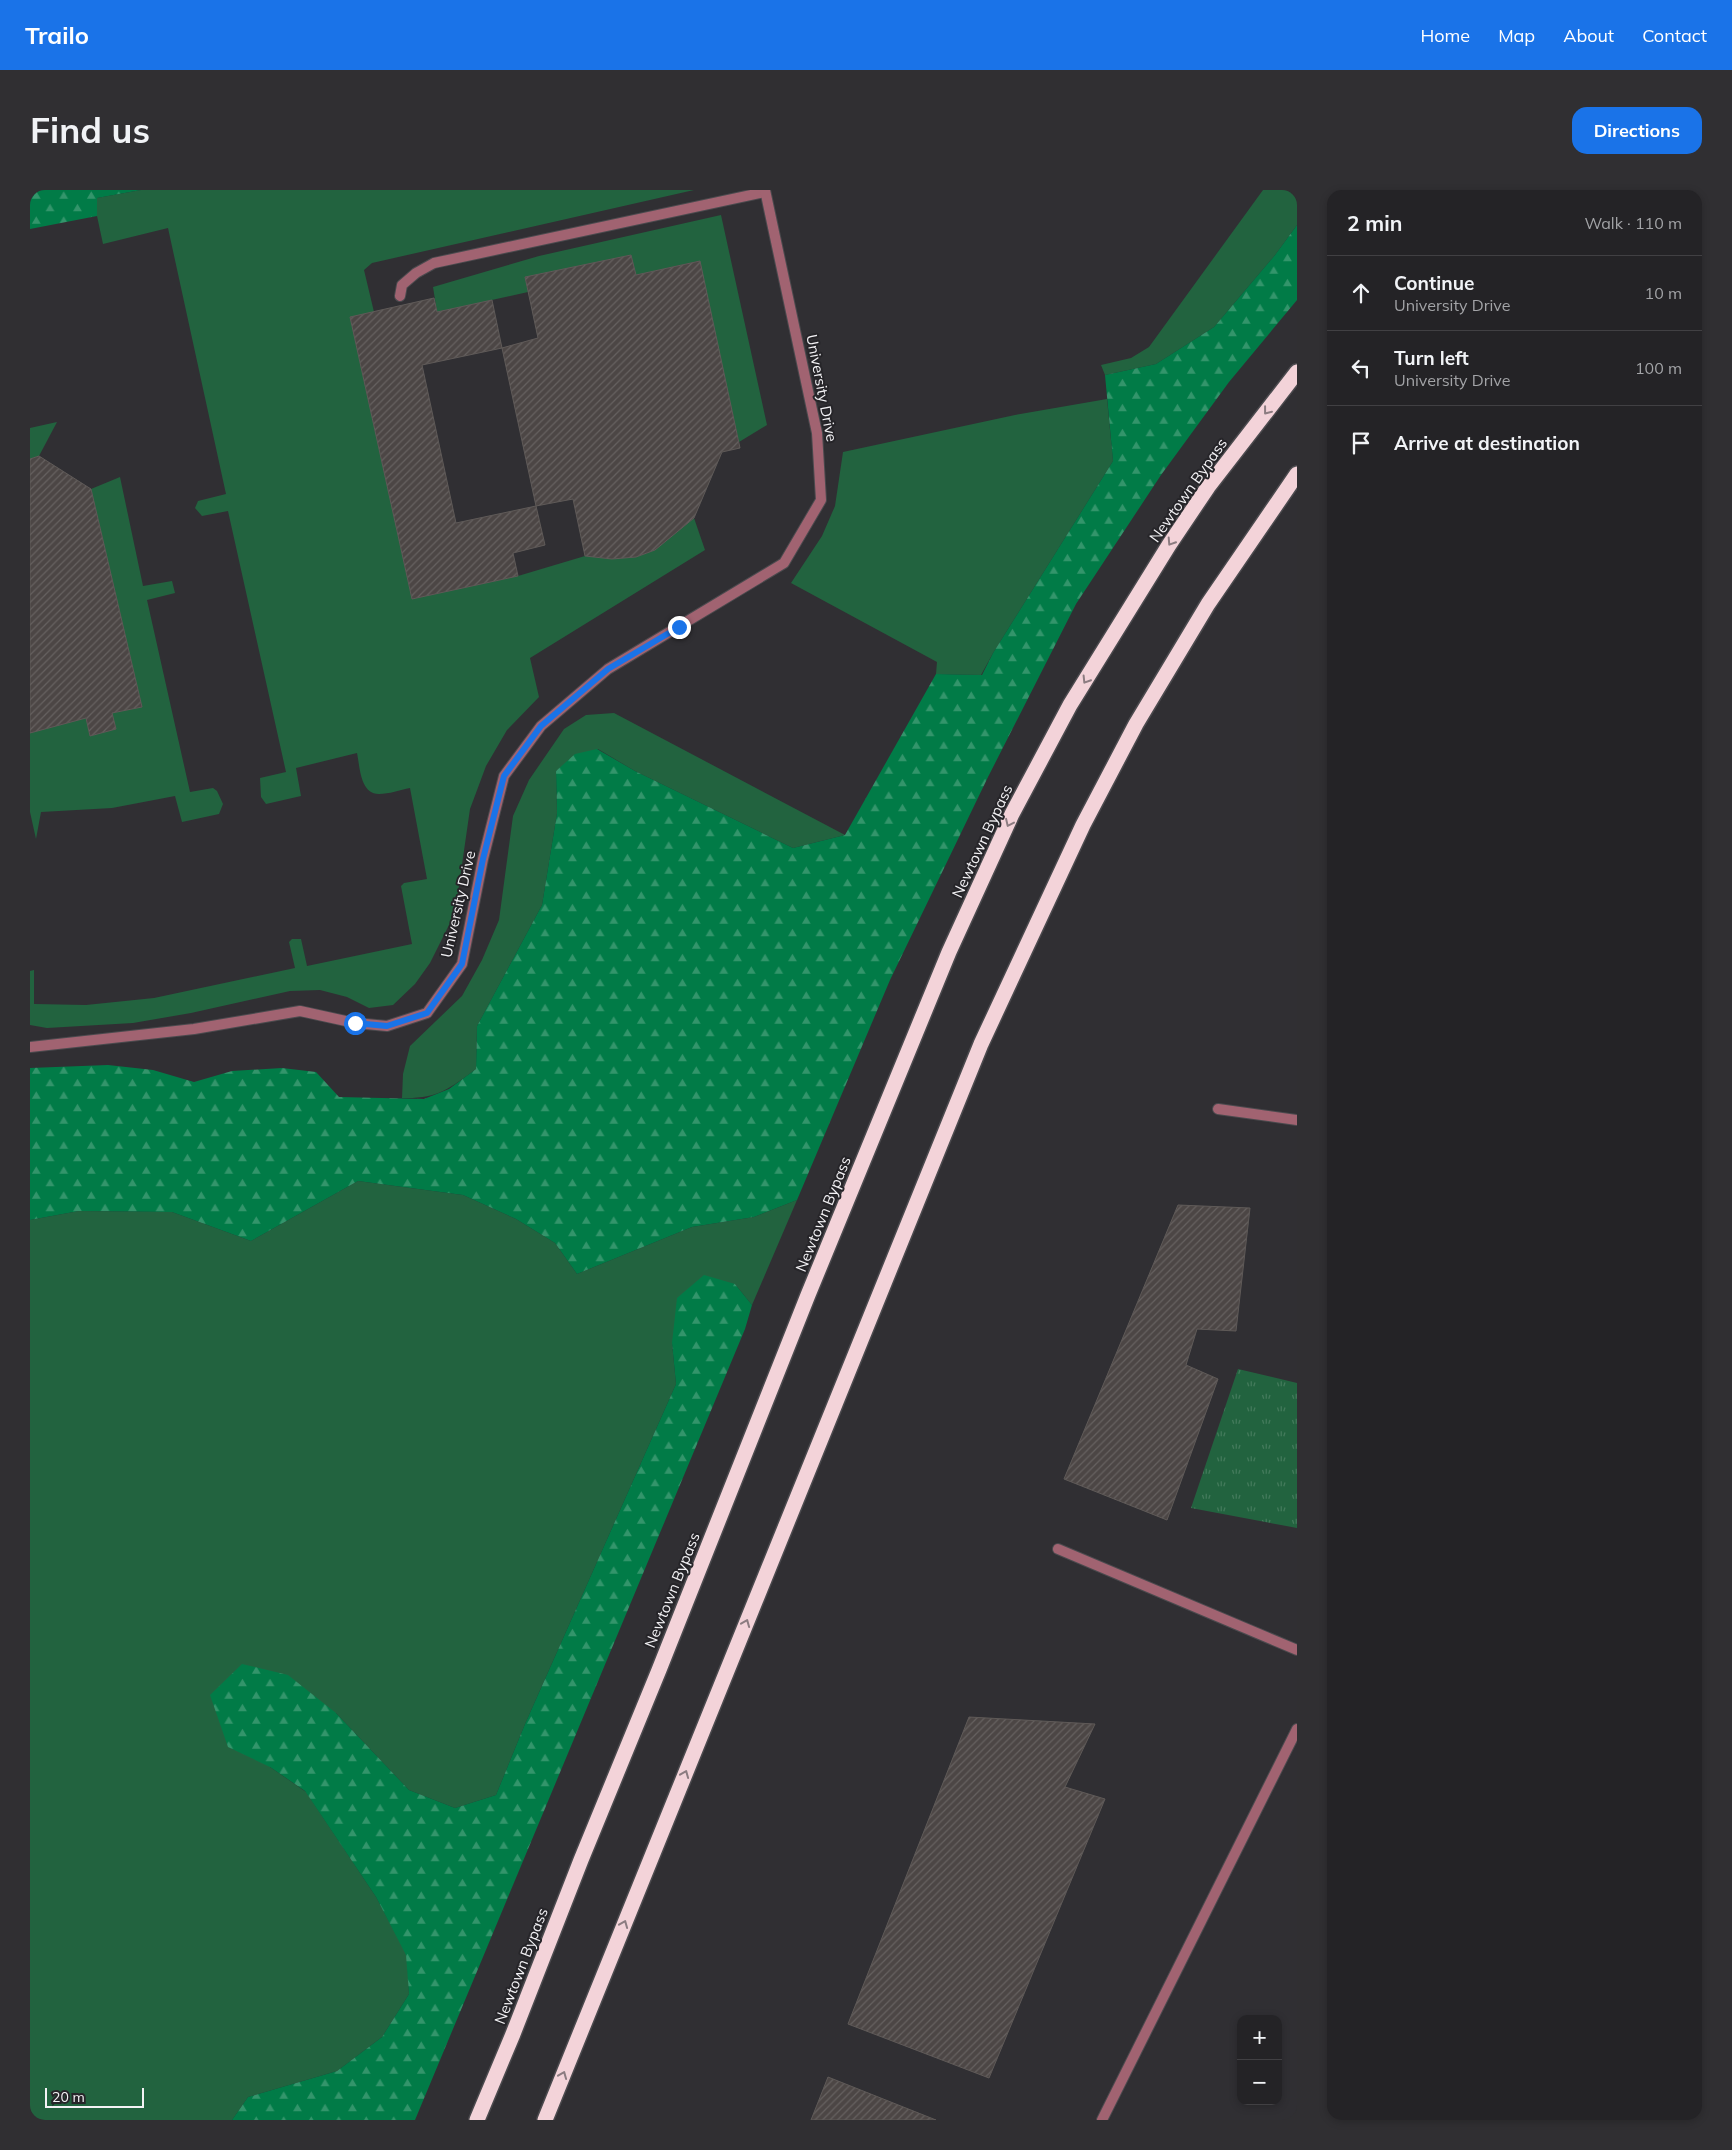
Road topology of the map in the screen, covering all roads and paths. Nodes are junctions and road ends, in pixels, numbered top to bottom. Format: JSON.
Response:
{"nodes":[{"id":1,"x":765,"y":191,"type":"edge"},
{"id":2,"x":400,"y":296,"type":"dead end"},
{"id":3,"x":1297,"y":372,"type":"edge"},
{"id":4,"x":1297,"y":474,"type":"edge"},
{"id":5,"x":30,"y":1046,"type":"edge"},
{"id":6,"x":1218,"y":1109,"type":"dead end"},
{"id":7,"x":1297,"y":1120,"type":"edge"},
{"id":8,"x":1058,"y":1549,"type":"dead end"},
{"id":9,"x":1297,"y":1650,"type":"edge"},
{"id":10,"x":1297,"y":1729,"type":"edge"},
{"id":11,"x":477,"y":2120,"type":"edge"},
{"id":12,"x":544,"y":2120,"type":"edge"},
{"id":13,"x":1102,"y":2120,"type":"edge"}],
"edges":[{"from":1,"to":2,"type":"lane"},
{"from":1,"to":5,"type":"lane","name":"University Drive"},
{"from":3,"to":11,"type":"highway","name":"Newtown Bypass","one_way":true},
{"from":12,"to":4,"type":"highway","one_way":true},
{"from":6,"to":7,"type":"lane"},
{"from":8,"to":9,"type":"lane"},
{"from":10,"to":13,"type":"lane"}]}
